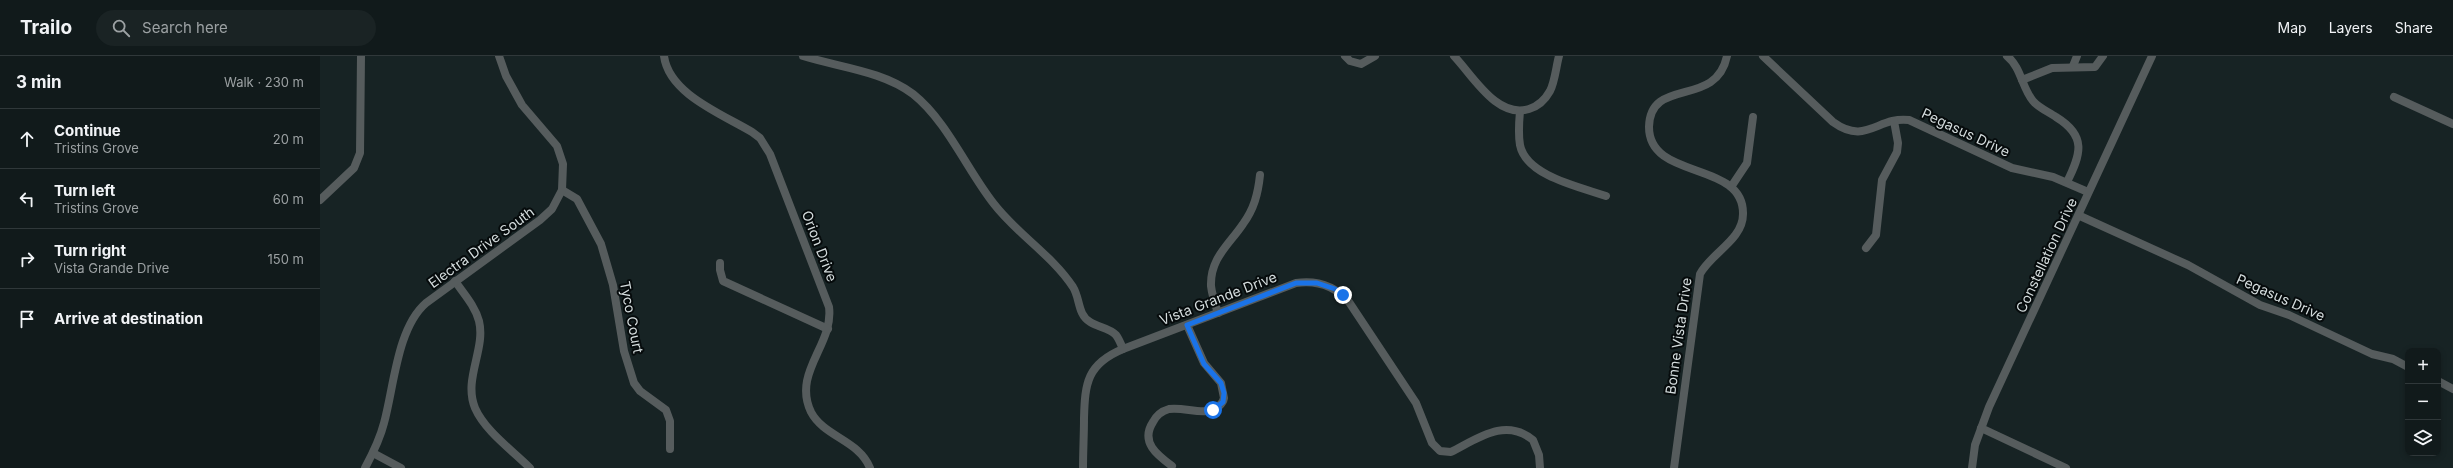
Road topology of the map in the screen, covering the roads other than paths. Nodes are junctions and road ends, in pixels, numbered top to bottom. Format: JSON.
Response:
{"nodes":[{"id":1,"x":361,"y":56,"type":"edge"},
{"id":2,"x":499,"y":56,"type":"edge"},
{"id":3,"x":664,"y":56,"type":"edge"},
{"id":4,"x":803,"y":56,"type":"edge"},
{"id":5,"x":1346,"y":56,"type":"edge"},
{"id":6,"x":1375,"y":56,"type":"edge"},
{"id":7,"x":1454,"y":56,"type":"edge"},
{"id":8,"x":1559,"y":56,"type":"edge"},
{"id":9,"x":1727,"y":56,"type":"edge"},
{"id":10,"x":1763,"y":56,"type":"edge"},
{"id":11,"x":2007,"y":56,"type":"edge"},
{"id":12,"x":2077,"y":56,"type":"edge"},
{"id":13,"x":2103,"y":56,"type":"edge"},
{"id":14,"x":2152,"y":56,"type":"edge"},
{"id":15,"x":1772,"y":59,"type":"edge"},
{"id":16,"x":2073,"y":66,"type":"junction"},
{"id":17,"x":2022,"y":80,"type":"junction"},
{"id":18,"x":2394,"y":97,"type":"dead end"},
{"id":19,"x":1520,"y":111,"type":"junction"},
{"id":20,"x":1753,"y":117,"type":"dead end"},
{"id":21,"x":1894,"y":121,"type":"junction"},
{"id":22,"x":2453,"y":124,"type":"edge"},
{"id":23,"x":1260,"y":175,"type":"dead end"},
{"id":24,"x":2067,"y":182,"type":"junction"},
{"id":25,"x":1731,"y":187,"type":"junction"},
{"id":26,"x":562,"y":190,"type":"junction"},
{"id":27,"x":2088,"y":192,"type":"junction"},
{"id":28,"x":1606,"y":196,"type":"dead end"},
{"id":29,"x":320,"y":200,"type":"edge"},
{"id":30,"x":2080,"y":216,"type":"junction"},
{"id":31,"x":1866,"y":248,"type":"dead end"},
{"id":32,"x":720,"y":263,"type":"dead end"},
{"id":33,"x":456,"y":281,"type":"junction"},
{"id":34,"x":1218,"y":313,"type":"junction"},
{"id":35,"x":1187,"y":325,"type":"junction"},
{"id":36,"x":828,"y":328,"type":"junction"},
{"id":37,"x":1122,"y":349,"type":"junction"},
{"id":38,"x":624,"y":351,"type":"junction"},
{"id":39,"x":616,"y":354,"type":"dead end"},
{"id":40,"x":2405,"y":365,"type":"edge"},
{"id":41,"x":2441,"y":382,"type":"edge"},
{"id":42,"x":2453,"y":390,"type":"edge"},
{"id":43,"x":1981,"y":428,"type":"junction"},
{"id":44,"x":670,"y":449,"type":"dead end"},
{"id":45,"x":373,"y":452,"type":"junction"},
{"id":46,"x":1172,"y":466,"type":"dead end"},
{"id":47,"x":365,"y":468,"type":"edge"},
{"id":48,"x":401,"y":468,"type":"edge"},
{"id":49,"x":530,"y":468,"type":"edge"},
{"id":50,"x":870,"y":468,"type":"edge"},
{"id":51,"x":1083,"y":468,"type":"edge"},
{"id":52,"x":1540,"y":468,"type":"edge"},
{"id":53,"x":1674,"y":468,"type":"edge"},
{"id":54,"x":1972,"y":468,"type":"edge"},
{"id":55,"x":2066,"y":468,"type":"edge"}],
"edges":[{"from":1,"to":29,"type":"street"},
{"from":2,"to":26,"type":"street","name":"Electra Drive South"},
{"from":3,"to":36,"type":"street","name":"Orion Drive"},
{"from":4,"to":37,"type":"street"},
{"from":5,"to":6,"type":"street"},
{"from":7,"to":19,"type":"street"},
{"from":8,"to":19,"type":"street"},
{"from":9,"to":25,"type":"street"},
{"from":10,"to":15,"type":"street","name":"Pegasus Drive"},
{"from":11,"to":17,"type":"street"},
{"from":12,"to":16,"type":"street"},
{"from":13,"to":16,"type":"street"},
{"from":14,"to":27,"type":"street","name":"Constellation Drive"},
{"from":15,"to":21,"type":"street","name":"Pegasus Drive"},
{"from":16,"to":17,"type":"street"},
{"from":17,"to":24,"type":"street"},
{"from":18,"to":22,"type":"street"},
{"from":19,"to":28,"type":"street"},
{"from":20,"to":25,"type":"street"},
{"from":21,"to":24,"type":"street","name":"Pegasus Drive"},
{"from":21,"to":31,"type":"street"},
{"from":23,"to":34,"type":"street"},
{"from":24,"to":27,"type":"street","name":"Pegasus Drive"},
{"from":25,"to":53,"type":"street","name":"Bonne Vista Drive"},
{"from":26,"to":33,"type":"street","name":"Electra Drive South"},
{"from":26,"to":38,"type":"street","name":"Tyco Court"},
{"from":27,"to":30,"type":"street","name":"Constellation Drive"},
{"from":30,"to":40,"type":"street","name":"Pegasus Drive"},
{"from":30,"to":43,"type":"street","name":"Constellation Drive"},
{"from":32,"to":36,"type":"street"},
{"from":33,"to":45,"type":"street","name":"Electra Drive South"},
{"from":33,"to":49,"type":"street"},
{"from":34,"to":35,"type":"street","name":"Vista Grande Drive"},
{"from":34,"to":52,"type":"street","name":"Vista Grande Drive"},
{"from":35,"to":37,"type":"street","name":"Vista Grande Drive"},
{"from":35,"to":46,"type":"street"},
{"from":36,"to":50,"type":"street","name":"Orion Drive"},
{"from":37,"to":51,"type":"street"},
{"from":38,"to":39,"type":"street"},
{"from":38,"to":44,"type":"street","name":"Tyco Court"},
{"from":41,"to":42,"type":"street"},
{"from":43,"to":54,"type":"street","name":"Constellation Drive"},
{"from":43,"to":55,"type":"street"},
{"from":45,"to":47,"type":"street","name":"Electra Drive South"},
{"from":45,"to":48,"type":"street"}]}
